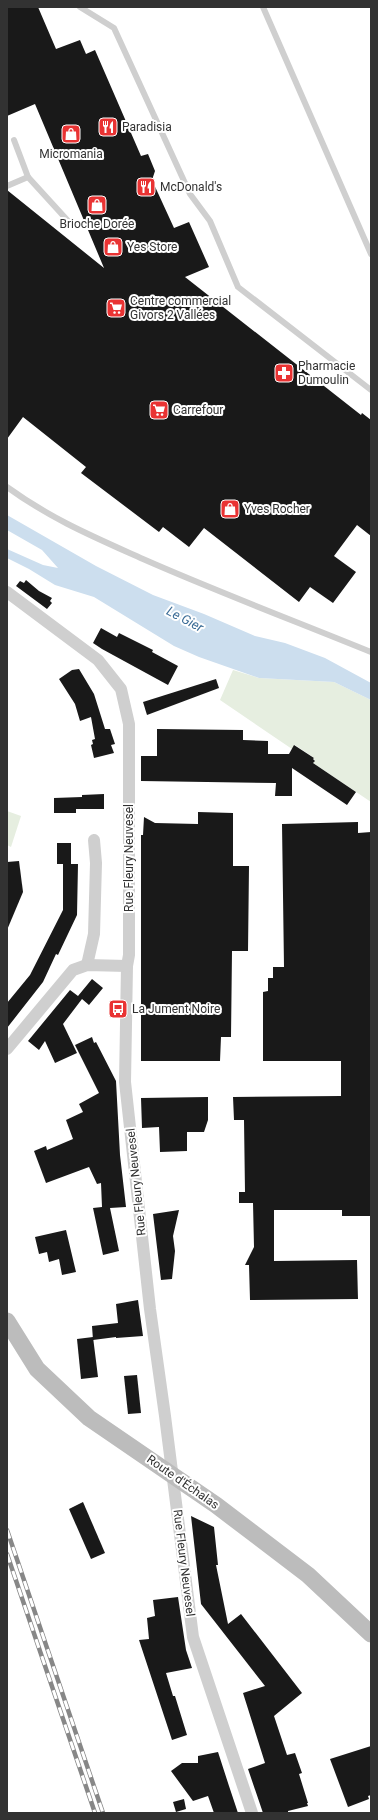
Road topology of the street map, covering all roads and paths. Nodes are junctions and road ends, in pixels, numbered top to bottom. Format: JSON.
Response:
{"nodes":[{"id":1,"x":80,"y":7,"type":"edge"},
{"id":2,"x":263,"y":7,"type":"edge"},
{"id":3,"x":14,"y":140,"type":"dead end"},
{"id":4,"x":28,"y":178,"type":"junction"},
{"id":5,"x":7,"y":186,"type":"edge"},
{"id":6,"x":69,"y":222,"type":"dead end"},
{"id":7,"x":371,"y":254,"type":"edge"},
{"id":8,"x":371,"y":390,"type":"edge"},
{"id":9,"x":7,"y":487,"type":"edge"},
{"id":10,"x":7,"y":592,"type":"edge"},
{"id":11,"x":371,"y":652,"type":"edge"},
{"id":12,"x":94,"y":840,"type":"dead end"},
{"id":13,"x":87,"y":965,"type":"junction"},
{"id":14,"x":127,"y":966,"type":"junction"},
{"id":15,"x":7,"y":1049,"type":"edge"},
{"id":16,"x":7,"y":1321,"type":"edge"},
{"id":17,"x":172,"y":1474,"type":"junction"},
{"id":18,"x":371,"y":1634,"type":"edge"},
{"id":19,"x":252,"y":1813,"type":"edge"}],
"edges":[{"from":1,"to":8,"type":"lane"},
{"from":2,"to":7,"type":"lane"},
{"from":3,"to":4,"type":"lane"},
{"from":4,"to":5,"type":"lane"},
{"from":4,"to":6,"type":"lane"},
{"from":9,"to":11,"type":"lane"},
{"from":10,"to":14,"type":"street","name":"Rue Fleury Neuvesel"},
{"from":12,"to":13,"type":"street"},
{"from":13,"to":14,"type":"street"},
{"from":13,"to":15,"type":"street"},
{"from":14,"to":17,"type":"street","name":"Rue Fleury Neuvesel"},
{"from":16,"to":17,"type":"street","name":"Route d'Échalas"},
{"from":17,"to":18,"type":"street","name":"Route d'Échalas"},
{"from":17,"to":19,"type":"street","name":"Rue Fleury Neuvesel"}]}
